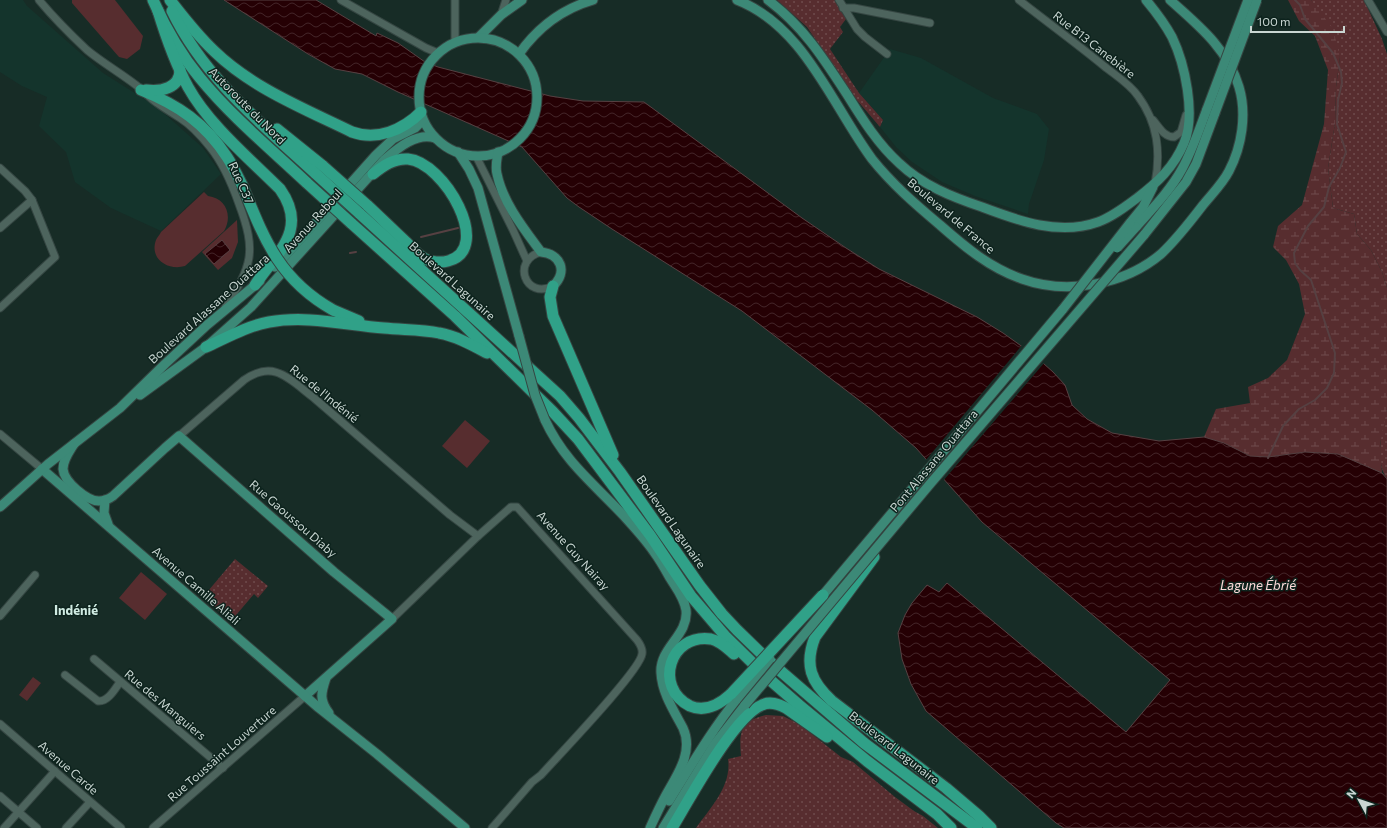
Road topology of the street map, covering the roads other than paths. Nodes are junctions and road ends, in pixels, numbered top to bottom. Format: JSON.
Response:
{"nodes":[{"id":1,"x":39,"y":0,"type":"edge"},
{"id":2,"x":153,"y":0,"type":"edge"},
{"id":3,"x":167,"y":0,"type":"edge"},
{"id":4,"x":170,"y":0,"type":"edge"},
{"id":5,"x":341,"y":0,"type":"edge"},
{"id":6,"x":455,"y":0,"type":"edge"},
{"id":7,"x":506,"y":0,"type":"edge"},
{"id":8,"x":522,"y":0,"type":"edge"},
{"id":9,"x":594,"y":0,"type":"edge"},
{"id":10,"x":738,"y":0,"type":"edge"},
{"id":11,"x":768,"y":0,"type":"edge"},
{"id":12,"x":839,"y":0,"type":"edge"},
{"id":13,"x":1019,"y":0,"type":"edge"},
{"id":14,"x":1146,"y":0,"type":"edge"},
{"id":15,"x":1170,"y":0,"type":"edge"},
{"id":16,"x":1248,"y":0,"type":"edge"},
{"id":17,"x":1258,"y":0,"type":"edge"},
{"id":18,"x":1368,"y":0,"type":"edge"},
{"id":19,"x":844,"y":8,"type":"junction"},
{"id":20,"x":158,"y":11,"type":"junction"},
{"id":21,"x":501,"y":15,"type":"junction"},
{"id":22,"x":930,"y":23,"type":"dead end"},
{"id":23,"x":1387,"y":32,"type":"edge"},
{"id":24,"x":479,"y":37,"type":"junction"},
{"id":25,"x":455,"y":42,"type":"junction"},
{"id":26,"x":519,"y":54,"type":"junction"},
{"id":27,"x":887,"y":54,"type":"dead end"},
{"id":28,"x":435,"y":57,"type":"junction"},
{"id":29,"x":180,"y":70,"type":"junction"},
{"id":30,"x":141,"y":90,"type":"junction"},
{"id":31,"x":1188,"y":100,"type":"junction"},
{"id":32,"x":1211,"y":111,"type":"junction"},
{"id":33,"x":421,"y":112,"type":"junction"},
{"id":34,"x":1148,"y":113,"type":"junction"},
{"id":35,"x":1187,"y":136,"type":"junction"},
{"id":36,"x":435,"y":138,"type":"junction"},
{"id":37,"x":458,"y":152,"type":"junction"},
{"id":38,"x":498,"y":152,"type":"junction"},
{"id":39,"x":476,"y":156,"type":"junction"},
{"id":40,"x":0,"y":168,"type":"edge"},
{"id":41,"x":373,"y":174,"type":"junction"},
{"id":42,"x":1154,"y":184,"type":"junction"},
{"id":43,"x":1172,"y":185,"type":"junction"},
{"id":44,"x":32,"y":200,"type":"junction"},
{"id":45,"x":363,"y":209,"type":"junction"},
{"id":46,"x":351,"y":222,"type":"joint"},
{"id":47,"x":1133,"y":225,"type":"junction"},
{"id":48,"x":0,"y":228,"type":"edge"},
{"id":49,"x":541,"y":252,"type":"junction"},
{"id":50,"x":527,"y":261,"type":"junction"},
{"id":51,"x":255,"y":285,"type":"junction"},
{"id":52,"x":553,"y":286,"type":"junction"},
{"id":53,"x":0,"y":308,"type":"edge"},
{"id":54,"x":222,"y":313,"type":"junction"},
{"id":55,"x":385,"y":328,"type":"junction"},
{"id":56,"x":206,"y":346,"type":"junction"},
{"id":57,"x":497,"y":358,"type":"junction"},
{"id":58,"x":120,"y":408,"type":"junction"},
{"id":59,"x":0,"y":434,"type":"edge"},
{"id":60,"x":179,"y":436,"type":"junction"},
{"id":61,"x":74,"y":444,"type":"junction"},
{"id":62,"x":42,"y":469,"type":"junction"},
{"id":63,"x":620,"y":472,"type":"junction"},
{"id":64,"x":918,"y":498,"type":"junction"},
{"id":65,"x":105,"y":500,"type":"junction"},
{"id":66,"x":0,"y":507,"type":"edge"},
{"id":67,"x":108,"y":525,"type":"junction"},
{"id":68,"x":478,"y":536,"type":"junction"},
{"id":69,"x":655,"y":553,"type":"junction"},
{"id":70,"x":35,"y":575,"type":"dead end"},
{"id":71,"x":676,"y":576,"type":"junction"},
{"id":72,"x":823,"y":595,"type":"joint"},
{"id":73,"x":0,"y":616,"type":"edge"},
{"id":74,"x":392,"y":619,"type":"junction"},
{"id":75,"x":94,"y":659,"type":"dead end"},
{"id":76,"x":65,"y":675,"type":"dead end"},
{"id":77,"x":327,"y":677,"type":"junction"},
{"id":78,"x":769,"y":679,"type":"junction"},
{"id":79,"x":120,"y":682,"type":"junction"},
{"id":80,"x":305,"y":696,"type":"junction"},
{"id":81,"x":734,"y":696,"type":"junction"},
{"id":82,"x":334,"y":720,"type":"junction"},
{"id":83,"x":0,"y":724,"type":"edge"},
{"id":84,"x":867,"y":761,"type":"junction"},
{"id":85,"x":223,"y":768,"type":"junction"},
{"id":86,"x":55,"y":771,"type":"junction"},
{"id":87,"x":0,"y":796,"type":"edge"},
{"id":88,"x":90,"y":802,"type":"junction"},
{"id":89,"x":18,"y":812,"type":"junction"},
{"id":90,"x":4,"y":828,"type":"edge"},
{"id":91,"x":37,"y":828,"type":"edge"},
{"id":92,"x":66,"y":828,"type":"edge"},
{"id":93,"x":121,"y":828,"type":"edge"},
{"id":94,"x":152,"y":828,"type":"edge"},
{"id":95,"x":465,"y":828,"type":"edge"},
{"id":96,"x":492,"y":828,"type":"edge"},
{"id":97,"x":651,"y":828,"type":"edge"},
{"id":98,"x":663,"y":828,"type":"edge"},
{"id":99,"x":672,"y":828,"type":"edge"},
{"id":100,"x":951,"y":828,"type":"edge"},
{"id":101,"x":977,"y":828,"type":"edge"},
{"id":102,"x":990,"y":828,"type":"edge"}],
"edges":[{"from":1,"to":30,"type":"street","name":"Rue C37"},
{"from":2,"to":20,"type":"highway","name":"Autoroute du Nord"},
{"from":3,"to":45,"type":"highway","name":"Autoroute du Nord","bridge":true},
{"from":4,"to":33,"type":"highway"},
{"from":5,"to":28,"type":"street"},
{"from":6,"to":25,"type":"street"},
{"from":7,"to":21,"type":"street"},
{"from":8,"to":21,"type":"main road"},
{"from":9,"to":26,"type":"main road"},
{"from":10,"to":15,"type":"main road","name":"Boulevard de France"},
{"from":11,"to":42,"type":"main road","name":"Boulevard de France"},
{"from":12,"to":19,"type":"street"},
{"from":13,"to":34,"type":"street","name":"Rue B13 Canebière"},
{"from":14,"to":31,"type":"main road","name":"Boulevard de France"},
{"from":16,"to":32,"type":"main road","bridge":true},
{"from":17,"to":32,"type":"main road","bridge":true},
{"from":18,"to":23,"type":"street"},
{"from":19,"to":22,"type":"street"},
{"from":19,"to":27,"type":"street"},
{"from":20,"to":29,"type":"highway"},
{"from":20,"to":46,"type":"highway","name":"Autoroute du Nord","bridge":true},
{"from":21,"to":24,"type":"main road"},
{"from":24,"to":25,"type":"main road"},
{"from":24,"to":26,"type":"main road"},
{"from":25,"to":28,"type":"main road"},
{"from":26,"to":38,"type":"main road"},
{"from":28,"to":33,"type":"main road"},
{"from":29,"to":30,"type":"highway"},
{"from":29,"to":51,"type":"highway"},
{"from":30,"to":54,"type":"street","name":"Rue C37"},
{"from":30,"to":55,"type":"highway","bridge":true},
{"from":31,"to":34,"type":"street"},
{"from":31,"to":35,"type":"main road","name":"Boulevard de France"},
{"from":32,"to":43,"type":"main road"},
{"from":32,"to":64,"type":"main road","name":"Pont Alassane Ouattara","bridge":true},
{"from":33,"to":36,"type":"main road"},
{"from":33,"to":51,"type":"main road","name":"Boulevard Alassane Ouattara"},
{"from":34,"to":42,"type":"street"},
{"from":35,"to":42,"type":"main road","name":"Boulevard de France"},
{"from":35,"to":43,"type":"main road"},
{"from":36,"to":37,"type":"main road"},
{"from":36,"to":41,"type":"main road","name":"Avenue Reboul"},
{"from":37,"to":39,"type":"main road"},
{"from":37,"to":69,"type":"main road","bridge":true},
{"from":38,"to":39,"type":"main road"},
{"from":38,"to":49,"type":"main road"},
{"from":39,"to":50,"type":"street"},
{"from":40,"to":44,"type":"street"},
{"from":41,"to":45,"type":"highway"},
{"from":41,"to":56,"type":"main road","name":"Avenue Reboul"},
{"from":42,"to":47,"type":"main road"},
{"from":43,"to":47,"type":"main road"},
{"from":44,"to":48,"type":"street"},
{"from":44,"to":53,"type":"street"},
{"from":45,"to":63,"type":"highway","name":"Boulevard Lagunaire"},
{"from":46,"to":57,"type":"highway","name":"Boulevard Lagunaire"},
{"from":47,"to":72,"type":"main road","name":"Pont Alassane Ouattara","bridge":true},
{"from":49,"to":50,"type":"street"},
{"from":49,"to":52,"type":"main road"},
{"from":50,"to":52,"type":"street"},
{"from":51,"to":54,"type":"main road","name":"Boulevard Alassane Ouattara"},
{"from":52,"to":63,"type":"highway"},
{"from":54,"to":58,"type":"main road","name":"Boulevard Alassane Ouattara"},
{"from":55,"to":56,"type":"highway"},
{"from":55,"to":57,"type":"highway"},
{"from":56,"to":58,"type":"main road","name":"Avenue Reboul"},
{"from":57,"to":71,"type":"highway","name":"Boulevard Lagunaire"},
{"from":58,"to":61,"type":"main road","name":"Boulevard Alassane Ouattara"},
{"from":59,"to":62,"type":"street"},
{"from":60,"to":65,"type":"main road","name":"Rue de l'Indénié"},
{"from":60,"to":68,"type":"street","name":"Rue de l'Indénié"},
{"from":60,"to":74,"type":"main road","name":"Rue Gaoussou Diaby"},
{"from":61,"to":62,"type":"main road","name":"Boulevard Alassane Ouattara"},
{"from":61,"to":65,"type":"main road"},
{"from":62,"to":66,"type":"main road","name":"Boulevard Alassane Ouattara"},
{"from":62,"to":67,"type":"main road","name":"Avenue Camille Aliali"},
{"from":63,"to":101,"type":"highway","name":"Boulevard Lagunaire"},
{"from":64,"to":98,"type":"main road","name":"Pont Alassane Ouattara","bridge":true},
{"from":64,"to":102,"type":"highway","bridge":true},
{"from":65,"to":67,"type":"main road"},
{"from":67,"to":80,"type":"main road","name":"Avenue Camille Aliali"},
{"from":68,"to":74,"type":"street","name":"Avenue Guy Nairay"},
{"from":68,"to":96,"type":"street","name":"Avenue Guy Nairay"},
{"from":69,"to":71,"type":"highway"},
{"from":69,"to":97,"type":"main road"},
{"from":70,"to":73,"type":"street"},
{"from":71,"to":78,"type":"highway","name":"Boulevard Lagunaire"},
{"from":72,"to":81,"type":"highway","bridge":true},
{"from":74,"to":77,"type":"main road","name":"Avenue Guy Nairay"},
{"from":75,"to":79,"type":"street","name":"Rue des Manguiers"},
{"from":76,"to":79,"type":"street"},
{"from":77,"to":80,"type":"main road","name":"Avenue Guy Nairay"},
{"from":77,"to":82,"type":"main road","name":"Avenue Camille Aliali"},
{"from":78,"to":81,"type":"highway"},
{"from":78,"to":84,"type":"highway","name":"Boulevard Lagunaire"},
{"from":79,"to":85,"type":"street","name":"Rue des Manguiers"},
{"from":80,"to":82,"type":"main road","name":"Avenue Camille Aliali"},
{"from":80,"to":85,"type":"street","name":"Rue Toussaint Louverture"},
{"from":81,"to":97,"type":"main road"},
{"from":82,"to":95,"type":"main road","name":"Avenue Camille Aliali"},
{"from":83,"to":86,"type":"street","name":"Avenue Carde"},
{"from":84,"to":99,"type":"highway"},
{"from":84,"to":100,"type":"highway","name":"Boulevard Lagunaire"},
{"from":85,"to":94,"type":"street","name":"Rue Toussaint Louverture"},
{"from":86,"to":88,"type":"street","name":"Avenue Carde"},
{"from":86,"to":89,"type":"street"},
{"from":87,"to":89,"type":"street"},
{"from":88,"to":92,"type":"street"},
{"from":88,"to":93,"type":"street","name":"Avenue Carde"},
{"from":89,"to":90,"type":"street"},
{"from":89,"to":91,"type":"street"}]}
